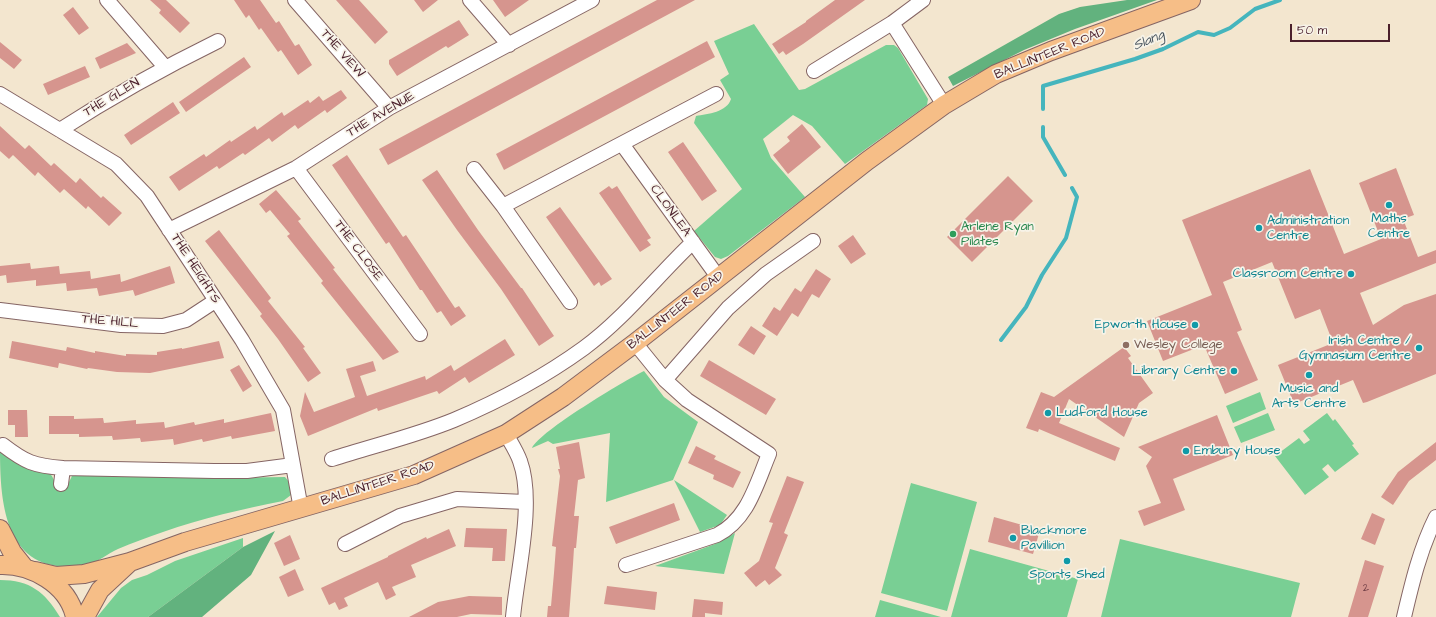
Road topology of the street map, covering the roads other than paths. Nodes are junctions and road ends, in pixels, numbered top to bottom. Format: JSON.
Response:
{"nodes":[{"id":1,"x":107,"y":0,"type":"edge"},
{"id":2,"x":295,"y":0,"type":"edge"},
{"id":3,"x":470,"y":0,"type":"edge"},
{"id":4,"x":592,"y":0,"type":"edge"},
{"id":5,"x":923,"y":0,"type":"edge"},
{"id":6,"x":1191,"y":0,"type":"edge"},
{"id":7,"x":892,"y":23,"type":"junction"},
{"id":8,"x":218,"y":41,"type":"dead end"},
{"id":9,"x":509,"y":45,"type":"junction"},
{"id":10,"x":165,"y":67,"type":"junction"},
{"id":11,"x":814,"y":71,"type":"dead end"},
{"id":12,"x":0,"y":94,"type":"edge"},
{"id":13,"x":716,"y":94,"type":"dead end"},
{"id":14,"x":944,"y":105,"type":"junction"},
{"id":15,"x":389,"y":108,"type":"junction"},
{"id":16,"x":60,"y":130,"type":"junction"},
{"id":17,"x":622,"y":144,"type":"junction"},
{"id":18,"x":296,"y":168,"type":"junction"},
{"id":19,"x":474,"y":169,"type":"dead end"},
{"id":20,"x":503,"y":206,"type":"junction"},
{"id":21,"x":169,"y":230,"type":"junction"},
{"id":22,"x":813,"y":241,"type":"dead end"},
{"id":23,"x":693,"y":242,"type":"junction"},
{"id":24,"x":718,"y":277,"type":"junction"},
{"id":25,"x":215,"y":301,"type":"junction"},
{"id":26,"x":570,"y":302,"type":"dead end"},
{"id":27,"x":0,"y":310,"type":"edge"},
{"id":28,"x":420,"y":334,"type":"dead end"},
{"id":29,"x":635,"y":343,"type":"junction"},
{"id":30,"x":665,"y":380,"type":"junction"},
{"id":31,"x":506,"y":434,"type":"junction"},
{"id":32,"x":3,"y":445,"type":"dead end"},
{"id":33,"x":332,"y":459,"type":"dead end"},
{"id":34,"x":293,"y":464,"type":"junction"},
{"id":35,"x":62,"y":468,"type":"junction"},
{"id":36,"x":61,"y":484,"type":"dead end"},
{"id":37,"x":525,"y":502,"type":"junction"},
{"id":38,"x":301,"y":510,"type":"junction"},
{"id":39,"x":1436,"y":517,"type":"edge"},
{"id":40,"x":0,"y":529,"type":"edge"},
{"id":41,"x":345,"y":544,"type":"dead end"},
{"id":42,"x":130,"y":562,"type":"junction"},
{"id":43,"x":0,"y":565,"type":"edge"},
{"id":44,"x":626,"y":565,"type":"dead end"},
{"id":45,"x":29,"y":569,"type":"junction"},
{"id":46,"x":75,"y":617,"type":"edge"},
{"id":47,"x":85,"y":617,"type":"edge"},
{"id":48,"x":513,"y":617,"type":"edge"},
{"id":49,"x":1404,"y":617,"type":"edge"}],
"edges":[{"from":1,"to":10,"type":"street"},
{"from":2,"to":15,"type":"street","name":"THE VIEW"},
{"from":3,"to":9,"type":"street"},
{"from":4,"to":9,"type":"street","name":"THE AVENUE"},
{"from":5,"to":7,"type":"street"},
{"from":6,"to":14,"type":"main road","name":"BALLINTEER ROAD"},
{"from":7,"to":11,"type":"street"},
{"from":7,"to":14,"type":"street"},
{"from":8,"to":10,"type":"street","name":"THE GLEN"},
{"from":9,"to":15,"type":"street","name":"THE AVENUE"},
{"from":10,"to":16,"type":"street","name":"THE GLEN"},
{"from":12,"to":16,"type":"street","name":"THE HEIGHTS"},
{"from":13,"to":17,"type":"street"},
{"from":14,"to":24,"type":"main road","name":"BALLINTEER ROAD"},
{"from":15,"to":18,"type":"street","name":"THE AVENUE"},
{"from":16,"to":21,"type":"street","name":"THE HEIGHTS"},
{"from":17,"to":20,"type":"street"},
{"from":17,"to":23,"type":"street","name":"CLONLEA"},
{"from":18,"to":21,"type":"street","name":"THE AVENUE"},
{"from":18,"to":28,"type":"street","name":"THE CLOSE"},
{"from":19,"to":20,"type":"street"},
{"from":20,"to":26,"type":"street"},
{"from":21,"to":25,"type":"street","name":"THE HEIGHTS"},
{"from":22,"to":30,"type":"street"},
{"from":23,"to":24,"type":"street","name":"CLONLEA"},
{"from":23,"to":33,"type":"street"},
{"from":24,"to":29,"type":"main road","name":"BALLINTEER ROAD"},
{"from":25,"to":27,"type":"street","name":"THE HILL"},
{"from":25,"to":34,"type":"street","name":"THE HEIGHTS"},
{"from":29,"to":30,"type":"street"},
{"from":29,"to":31,"type":"main road","name":"BALLINTEER ROAD"},
{"from":30,"to":44,"type":"street"},
{"from":31,"to":37,"type":"street"},
{"from":31,"to":38,"type":"main road","name":"BALLINTEER ROAD"},
{"from":32,"to":35,"type":"street"},
{"from":34,"to":35,"type":"street"},
{"from":34,"to":38,"type":"street","name":"THE HEIGHTS"},
{"from":35,"to":36,"type":"street"},
{"from":37,"to":41,"type":"street"},
{"from":37,"to":48,"type":"street"},
{"from":38,"to":42,"type":"main road","name":"BALLINTEER ROAD"},
{"from":39,"to":49,"type":"street"},
{"from":40,"to":45,"type":"main road"},
{"from":42,"to":45,"type":"main road","name":"BALLINTEER ROAD"},
{"from":42,"to":47,"type":"main road","name":"BALLINTEER ROAD"},
{"from":43,"to":45,"type":"main road","name":"BALLINTEER ROAD"},
{"from":45,"to":46,"type":"main road"}]}
